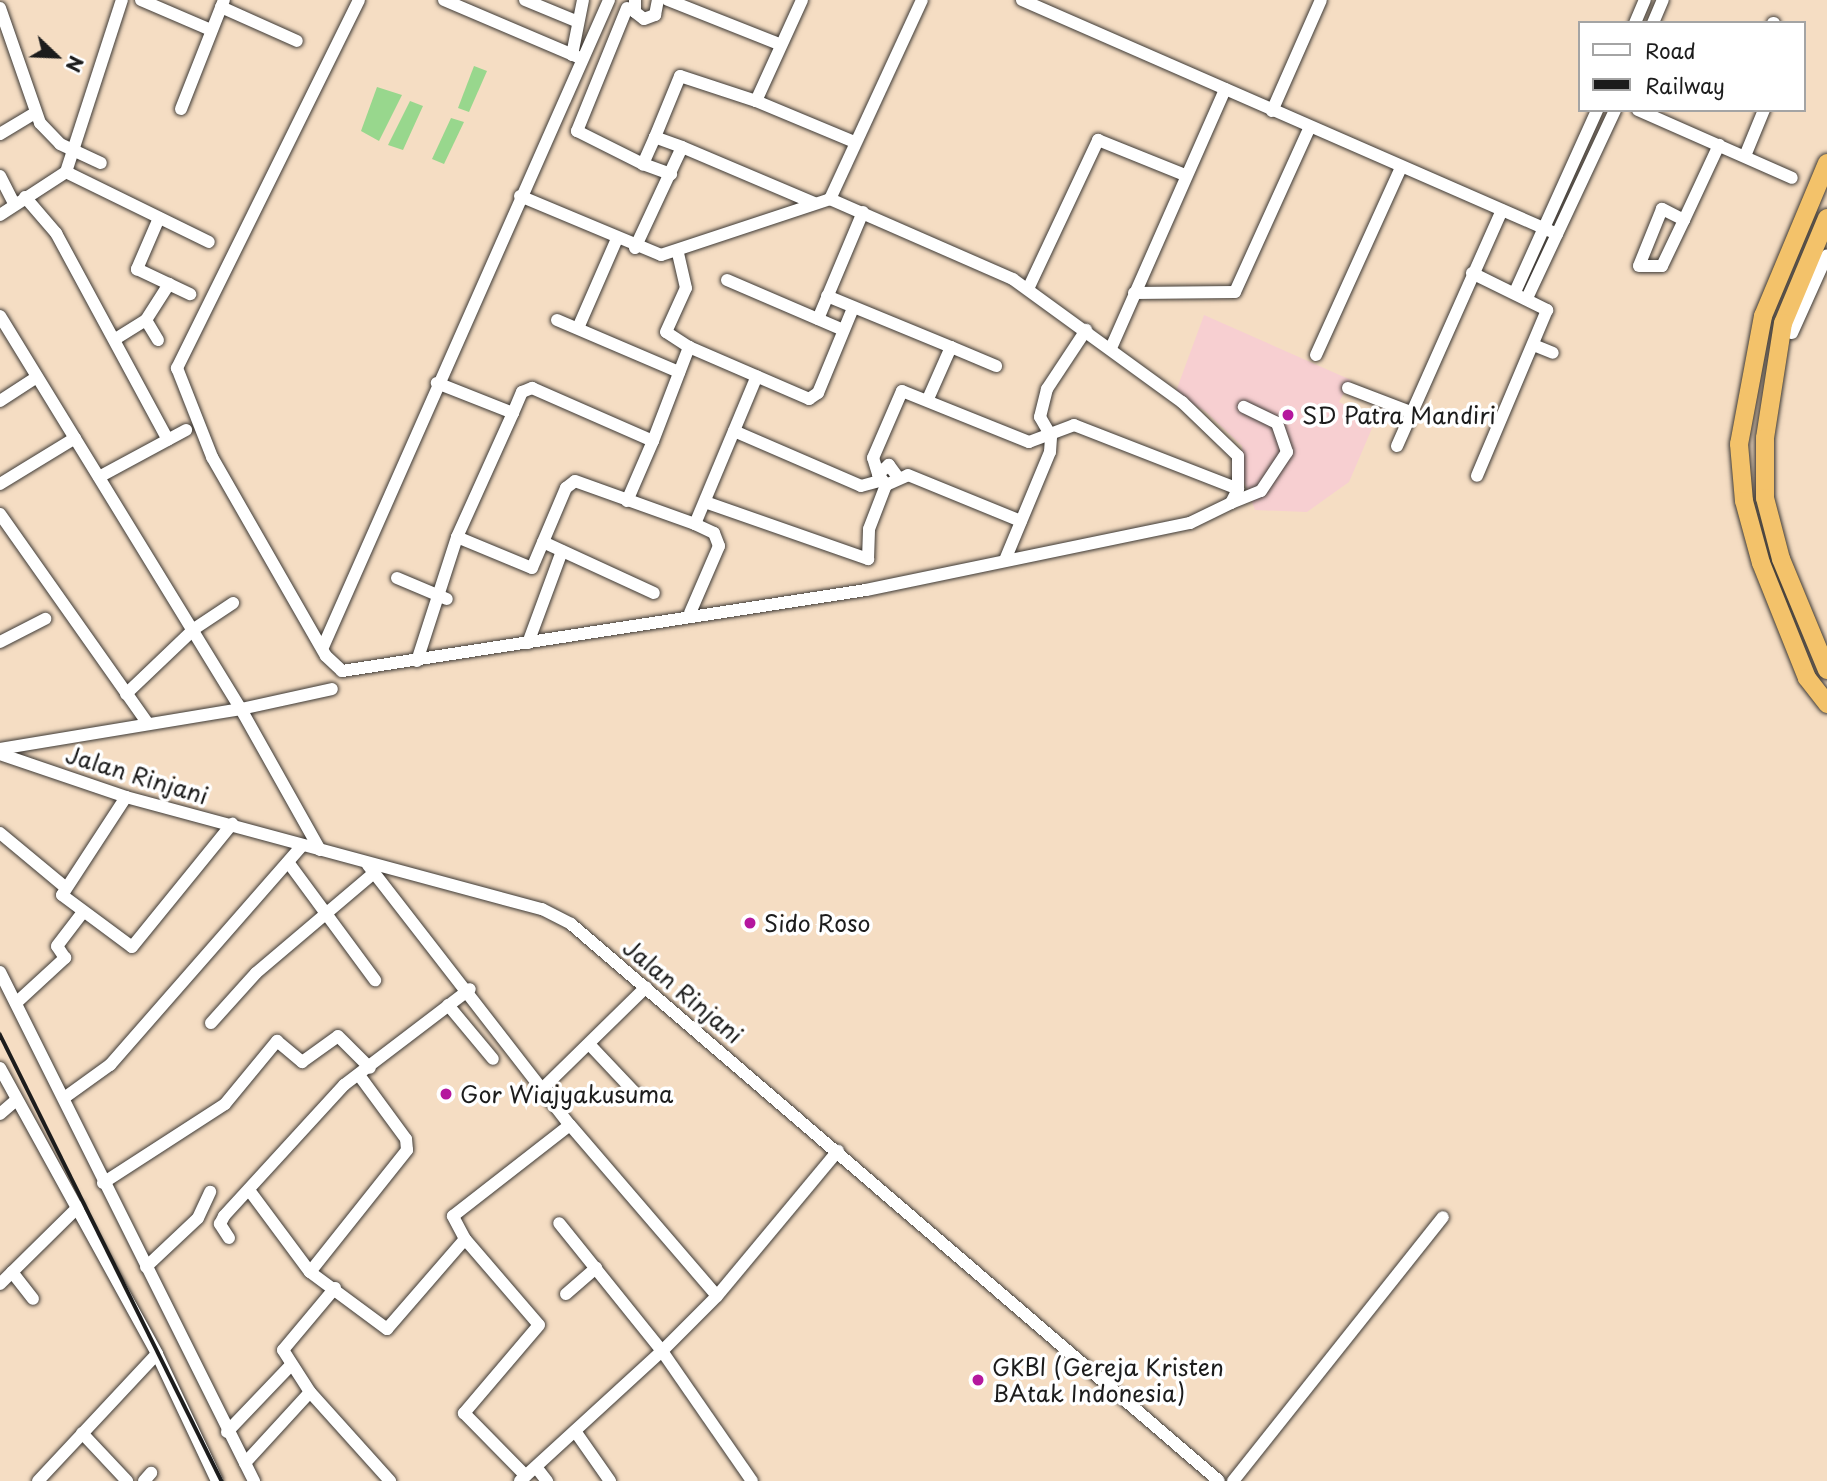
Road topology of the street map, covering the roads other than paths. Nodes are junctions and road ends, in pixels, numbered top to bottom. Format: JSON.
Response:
{"nodes":[{"id":1,"x":122,"y":0,"type":"edge"},
{"id":2,"x":141,"y":0,"type":"edge"},
{"id":3,"x":359,"y":0,"type":"edge"},
{"id":4,"x":444,"y":0,"type":"edge"},
{"id":5,"x":525,"y":0,"type":"edge"},
{"id":6,"x":583,"y":0,"type":"edge"},
{"id":7,"x":658,"y":0,"type":"edge"},
{"id":8,"x":668,"y":0,"type":"edge"},
{"id":9,"x":803,"y":0,"type":"edge"},
{"id":10,"x":922,"y":0,"type":"edge"},
{"id":11,"x":1022,"y":0,"type":"edge"},
{"id":12,"x":1321,"y":0,"type":"edge"},
{"id":13,"x":1645,"y":0,"type":"edge"},
{"id":14,"x":1663,"y":0,"type":"edge"},
{"id":15,"x":608,"y":2,"type":"edge"},
{"id":16,"x":222,"y":4,"type":"edge"},
{"id":17,"x":632,"y":5,"type":"edge"},
{"id":18,"x":0,"y":8,"type":"edge"},
{"id":19,"x":1636,"y":21,"type":"edge"},
{"id":20,"x":1654,"y":21,"type":"edge"},
{"id":21,"x":578,"y":22,"type":"junction"},
{"id":22,"x":212,"y":30,"type":"junction"},
{"id":23,"x":297,"y":41,"type":"dead end"},
{"id":24,"x":779,"y":44,"type":"junction"},
{"id":25,"x":577,"y":57,"type":"junction"},
{"id":26,"x":1225,"y":89,"type":"junction"},
{"id":27,"x":756,"y":101,"type":"junction"},
{"id":28,"x":181,"y":109,"type":"dead end"},
{"id":29,"x":1272,"y":111,"type":"junction"},
{"id":30,"x":1596,"y":112,"type":"edge"},
{"id":31,"x":1614,"y":112,"type":"edge"},
{"id":32,"x":1643,"y":112,"type":"edge"},
{"id":33,"x":1763,"y":112,"type":"edge"},
{"id":34,"x":35,"y":113,"type":"junction"},
{"id":35,"x":1309,"y":129,"type":"junction"},
{"id":36,"x":0,"y":134,"type":"edge"},
{"id":37,"x":655,"y":137,"type":"junction"},
{"id":38,"x":852,"y":141,"type":"junction"},
{"id":39,"x":1719,"y":145,"type":"junction"},
{"id":40,"x":682,"y":147,"type":"junction"},
{"id":41,"x":71,"y":150,"type":"junction"},
{"id":42,"x":1745,"y":156,"type":"junction"},
{"id":43,"x":101,"y":163,"type":"dead end"},
{"id":44,"x":643,"y":163,"type":"junction"},
{"id":45,"x":1827,"y":163,"type":"edge"},
{"id":46,"x":1401,"y":168,"type":"junction"},
{"id":47,"x":66,"y":172,"type":"junction"},
{"id":48,"x":671,"y":174,"type":"junction"},
{"id":49,"x":1185,"y":175,"type":"junction"},
{"id":50,"x":0,"y":176,"type":"edge"},
{"id":51,"x":1792,"y":178,"type":"dead end"},
{"id":52,"x":520,"y":196,"type":"junction"},
{"id":53,"x":830,"y":199,"type":"junction"},
{"id":54,"x":20,"y":201,"type":"junction"},
{"id":55,"x":814,"y":203,"type":"junction"},
{"id":56,"x":1502,"y":209,"type":"junction"},
{"id":57,"x":863,"y":212,"type":"junction"},
{"id":58,"x":0,"y":215,"type":"edge"},
{"id":59,"x":159,"y":218,"type":"junction"},
{"id":60,"x":1827,"y":218,"type":"edge"},
{"id":61,"x":1684,"y":220,"type":"junction"},
{"id":62,"x":1544,"y":229,"type":"junction"},
{"id":63,"x":1557,"y":234,"type":"junction"},
{"id":64,"x":616,"y":241,"type":"junction"},
{"id":65,"x":209,"y":242,"type":"dead end"},
{"id":66,"x":635,"y":248,"type":"junction"},
{"id":67,"x":678,"y":251,"type":"junction"},
{"id":68,"x":1827,"y":255,"type":"edge"},
{"id":69,"x":1472,"y":273,"type":"junction"},
{"id":70,"x":727,"y":280,"type":"dead end"},
{"id":71,"x":169,"y":284,"type":"junction"},
{"id":72,"x":1028,"y":289,"type":"junction"},
{"id":73,"x":1134,"y":293,"type":"junction"},
{"id":74,"x":190,"y":294,"type":"dead end"},
{"id":75,"x":1522,"y":294,"type":"junction"},
{"id":76,"x":827,"y":296,"type":"junction"},
{"id":77,"x":853,"y":307,"type":"junction"},
{"id":78,"x":0,"y":316,"type":"edge"},
{"id":79,"x":818,"y":319,"type":"junction"},
{"id":80,"x":146,"y":320,"type":"junction"},
{"id":81,"x":557,"y":320,"type":"dead end"},
{"id":82,"x":578,"y":328,"type":"junction"},
{"id":83,"x":844,"y":330,"type":"junction"},
{"id":84,"x":1086,"y":330,"type":"junction"},
{"id":85,"x":1792,"y":333,"type":"dead end"},
{"id":86,"x":117,"y":338,"type":"junction"},
{"id":87,"x":158,"y":340,"type":"dead end"},
{"id":88,"x":1536,"y":346,"type":"junction"},
{"id":89,"x":689,"y":347,"type":"junction"},
{"id":90,"x":951,"y":347,"type":"junction"},
{"id":91,"x":1111,"y":348,"type":"junction"},
{"id":92,"x":1553,"y":353,"type":"dead end"},
{"id":93,"x":1316,"y":355,"type":"dead end"},
{"id":94,"x":996,"y":366,"type":"dead end"},
{"id":95,"x":679,"y":372,"type":"junction"},
{"id":96,"x":757,"y":376,"type":"junction"},
{"id":97,"x":37,"y":377,"type":"junction"},
{"id":98,"x":437,"y":383,"type":"junction"},
{"id":99,"x":1348,"y":387,"type":"dead end"},
{"id":100,"x":928,"y":399,"type":"junction"},
{"id":101,"x":0,"y":401,"type":"edge"},
{"id":102,"x":1244,"y":407,"type":"dead end"},
{"id":103,"x":513,"y":413,"type":"junction"},
{"id":104,"x":1413,"y":413,"type":"junction"},
{"id":105,"x":186,"y":430,"type":"dead end"},
{"id":106,"x":734,"y":432,"type":"junction"},
{"id":107,"x":1051,"y":436,"type":"junction"},
{"id":108,"x":75,"y":438,"type":"junction"},
{"id":109,"x":168,"y":440,"type":"junction"},
{"id":110,"x":653,"y":441,"type":"junction"},
{"id":111,"x":1398,"y":446,"type":"dead end"},
{"id":112,"x":1477,"y":476,"type":"dead end"},
{"id":113,"x":99,"y":477,"type":"junction"},
{"id":114,"x":881,"y":480,"type":"junction"},
{"id":115,"x":0,"y":484,"type":"edge"},
{"id":116,"x":1238,"y":489,"type":"junction"},
{"id":117,"x":627,"y":501,"type":"junction"},
{"id":118,"x":705,"y":502,"type":"junction"},
{"id":119,"x":1231,"y":503,"type":"junction"},
{"id":120,"x":0,"y":514,"type":"edge"},
{"id":121,"x":1021,"y":521,"type":"junction"},
{"id":122,"x":695,"y":524,"type":"junction"},
{"id":123,"x":457,"y":537,"type":"junction"},
{"id":124,"x":542,"y":542,"type":"junction"},
{"id":125,"x":562,"y":551,"type":"junction"},
{"id":126,"x":1005,"y":560,"type":"junction"},
{"id":127,"x":532,"y":568,"type":"junction"},
{"id":128,"x":550,"y":575,"type":"junction"},
{"id":129,"x":397,"y":578,"type":"dead end"},
{"id":130,"x":654,"y":593,"type":"dead end"},
{"id":131,"x":442,"y":597,"type":"junction"},
{"id":132,"x":233,"y":603,"type":"dead end"},
{"id":133,"x":690,"y":613,"type":"junction"},
{"id":134,"x":45,"y":619,"type":"dead end"},
{"id":135,"x":194,"y":629,"type":"junction"},
{"id":136,"x":0,"y":642,"type":"edge"},
{"id":137,"x":528,"y":643,"type":"junction"},
{"id":138,"x":323,"y":647,"type":"junction"},
{"id":139,"x":417,"y":661,"type":"junction"},
{"id":140,"x":1827,"y":670,"type":"edge"},
{"id":141,"x":332,"y":689,"type":"dead end"},
{"id":142,"x":126,"y":694,"type":"junction"},
{"id":143,"x":1827,"y":704,"type":"edge"},
{"id":144,"x":241,"y":709,"type":"junction"},
{"id":145,"x":148,"y":724,"type":"junction"},
{"id":146,"x":0,"y":752,"type":"edge"},
{"id":147,"x":127,"y":797,"type":"junction"},
{"id":148,"x":232,"y":824,"type":"junction"},
{"id":149,"x":0,"y":833,"type":"edge"},
{"id":150,"x":302,"y":846,"type":"junction"},
{"id":151,"x":320,"y":850,"type":"junction"},
{"id":152,"x":288,"y":862,"type":"junction"},
{"id":153,"x":371,"y":869,"type":"junction"},
{"id":154,"x":65,"y":887,"type":"junction"},
{"id":155,"x":324,"y":911,"type":"junction"},
{"id":156,"x":83,"y":912,"type":"junction"},
{"id":157,"x":0,"y":972,"type":"edge"},
{"id":158,"x":375,"y":981,"type":"dead end"},
{"id":159,"x":646,"y":987,"type":"junction"},
{"id":160,"x":470,"y":989,"type":"junction"},
{"id":161,"x":16,"y":1003,"type":"junction"},
{"id":162,"x":448,"y":1005,"type":"junction"},
{"id":163,"x":211,"y":1023,"type":"dead end"},
{"id":164,"x":589,"y":1044,"type":"junction"},
{"id":165,"x":493,"y":1059,"type":"dead end"},
{"id":166,"x":0,"y":1068,"type":"edge"},
{"id":167,"x":365,"y":1071,"type":"junction"},
{"id":168,"x":541,"y":1090,"type":"junction"},
{"id":169,"x":637,"y":1095,"type":"dead end"},
{"id":170,"x":64,"y":1098,"type":"junction"},
{"id":171,"x":16,"y":1100,"type":"junction"},
{"id":172,"x":0,"y":1114,"type":"edge"},
{"id":173,"x":570,"y":1125,"type":"junction"},
{"id":174,"x":838,"y":1151,"type":"junction"},
{"id":175,"x":103,"y":1183,"type":"junction"},
{"id":176,"x":249,"y":1190,"type":"junction"},
{"id":177,"x":210,"y":1192,"type":"dead end"},
{"id":178,"x":78,"y":1207,"type":"junction"},
{"id":179,"x":1443,"y":1217,"type":"dead end"},
{"id":180,"x":559,"y":1223,"type":"dead end"},
{"id":181,"x":229,"y":1238,"type":"dead end"},
{"id":182,"x":466,"y":1239,"type":"junction"},
{"id":183,"x":146,"y":1267,"type":"junction"},
{"id":184,"x":596,"y":1268,"type":"junction"},
{"id":185,"x":12,"y":1272,"type":"junction"},
{"id":186,"x":310,"y":1272,"type":"junction"},
{"id":187,"x":0,"y":1284,"type":"edge"},
{"id":188,"x":335,"y":1288,"type":"junction"},
{"id":189,"x":566,"y":1294,"type":"dead end"},
{"id":190,"x":718,"y":1296,"type":"junction"},
{"id":191,"x":33,"y":1298,"type":"dead end"},
{"id":192,"x":662,"y":1351,"type":"junction"},
{"id":193,"x":157,"y":1354,"type":"junction"},
{"id":194,"x":291,"y":1365,"type":"junction"},
{"id":195,"x":310,"y":1392,"type":"junction"},
{"id":196,"x":575,"y":1431,"type":"junction"},
{"id":197,"x":227,"y":1432,"type":"junction"},
{"id":198,"x":82,"y":1433,"type":"junction"},
{"id":199,"x":245,"y":1463,"type":"junction"},
{"id":200,"x":527,"y":1475,"type":"edge"},
{"id":201,"x":38,"y":1481,"type":"edge"},
{"id":202,"x":127,"y":1481,"type":"edge"},
{"id":203,"x":217,"y":1481,"type":"edge"},
{"id":204,"x":254,"y":1481,"type":"edge"},
{"id":205,"x":390,"y":1481,"type":"edge"},
{"id":206,"x":547,"y":1481,"type":"edge"},
{"id":207,"x":610,"y":1481,"type":"edge"},
{"id":208,"x":752,"y":1481,"type":"edge"},
{"id":209,"x":1219,"y":1481,"type":"edge"},
{"id":210,"x":1233,"y":1481,"type":"edge"}],
"edges":[{"from":1,"to":41,"type":"street"},
{"from":2,"to":22,"type":"street"},
{"from":3,"to":138,"type":"street"},
{"from":4,"to":25,"type":"street"},
{"from":5,"to":21,"type":"street"},
{"from":6,"to":21,"type":"street"},
{"from":7,"to":17,"type":"street"},
{"from":8,"to":24,"type":"street"},
{"from":9,"to":24,"type":"street"},
{"from":10,"to":38,"type":"street"},
{"from":11,"to":26,"type":"street"},
{"from":12,"to":29,"type":"street"},
{"from":13,"to":19,"type":"street"},
{"from":14,"to":20,"type":"street"},
{"from":15,"to":17,"type":"street"},
{"from":15,"to":25,"type":"street"},
{"from":16,"to":22,"type":"street"},
{"from":16,"to":23,"type":"street"},
{"from":17,"to":44,"type":"street"},
{"from":18,"to":34,"type":"street"},
{"from":21,"to":25,"type":"street"},
{"from":22,"to":28,"type":"street"},
{"from":24,"to":27,"type":"street"},
{"from":25,"to":52,"type":"street"},
{"from":26,"to":29,"type":"street"},
{"from":26,"to":49,"type":"street"},
{"from":27,"to":37,"type":"street"},
{"from":27,"to":38,"type":"street"},
{"from":29,"to":35,"type":"street"},
{"from":30,"to":62,"type":"street"},
{"from":31,"to":63,"type":"street"},
{"from":32,"to":39,"type":"street"},
{"from":33,"to":42,"type":"street"},
{"from":34,"to":36,"type":"street"},
{"from":34,"to":41,"type":"street"},
{"from":35,"to":46,"type":"street"},
{"from":35,"to":73,"type":"street"},
{"from":37,"to":40,"type":"street"},
{"from":37,"to":44,"type":"street"},
{"from":38,"to":53,"type":"street"},
{"from":39,"to":42,"type":"street"},
{"from":39,"to":61,"type":"street"},
{"from":40,"to":48,"type":"street"},
{"from":40,"to":55,"type":"street"},
{"from":41,"to":43,"type":"street"},
{"from":41,"to":47,"type":"street"},
{"from":42,"to":51,"type":"street"},
{"from":44,"to":48,"type":"street"},
{"from":45,"to":143,"type":"highway"},
{"from":46,"to":56,"type":"street"},
{"from":46,"to":93,"type":"street"},
{"from":47,"to":54,"type":"street"},
{"from":47,"to":59,"type":"street"},
{"from":48,"to":66,"type":"street"},
{"from":49,"to":72,"type":"street"},
{"from":49,"to":73,"type":"street"},
{"from":50,"to":54,"type":"street"},
{"from":52,"to":64,"type":"street"},
{"from":52,"to":98,"type":"street"},
{"from":53,"to":55,"type":"street"},
{"from":53,"to":57,"type":"street"},
{"from":54,"to":58,"type":"street"},
{"from":54,"to":86,"type":"street"},
{"from":55,"to":67,"type":"street"},
{"from":56,"to":62,"type":"street"},
{"from":56,"to":69,"type":"street"},
{"from":57,"to":72,"type":"street"},
{"from":57,"to":76,"type":"street"},
{"from":59,"to":65,"type":"street"},
{"from":59,"to":71,"type":"street"},
{"from":60,"to":140,"type":"highway"},
{"from":61,"to":61,"type":"street"},
{"from":62,"to":63,"type":"street"},
{"from":62,"to":75,"type":"street"},
{"from":63,"to":75,"type":"street"},
{"from":64,"to":66,"type":"street"},
{"from":64,"to":82,"type":"street"},
{"from":66,"to":67,"type":"street"},
{"from":67,"to":89,"type":"street"},
{"from":68,"to":85,"type":"street"},
{"from":69,"to":75,"type":"street"},
{"from":69,"to":104,"type":"street"},
{"from":70,"to":79,"type":"street"},
{"from":71,"to":74,"type":"street"},
{"from":71,"to":80,"type":"street"},
{"from":72,"to":84,"type":"street"},
{"from":73,"to":91,"type":"street"},
{"from":75,"to":88,"type":"street"},
{"from":76,"to":77,"type":"street"},
{"from":76,"to":79,"type":"street"},
{"from":77,"to":83,"type":"street"},
{"from":77,"to":90,"type":"street"},
{"from":78,"to":97,"type":"street"},
{"from":79,"to":83,"type":"street"},
{"from":80,"to":86,"type":"street"},
{"from":80,"to":87,"type":"street"},
{"from":81,"to":82,"type":"street"},
{"from":82,"to":95,"type":"street"},
{"from":83,"to":96,"type":"street"},
{"from":84,"to":91,"type":"street"},
{"from":84,"to":107,"type":"street"},
{"from":86,"to":109,"type":"street"},
{"from":88,"to":92,"type":"street"},
{"from":88,"to":112,"type":"street"},
{"from":89,"to":95,"type":"street"},
{"from":89,"to":96,"type":"street"},
{"from":90,"to":94,"type":"street"},
{"from":90,"to":100,"type":"street"},
{"from":91,"to":116,"type":"street"},
{"from":95,"to":110,"type":"street"},
{"from":96,"to":106,"type":"street"},
{"from":97,"to":101,"type":"street"},
{"from":97,"to":108,"type":"street"},
{"from":98,"to":103,"type":"street"},
{"from":98,"to":138,"type":"street"},
{"from":99,"to":104,"type":"street"},
{"from":100,"to":107,"type":"street"},
{"from":100,"to":114,"type":"street"},
{"from":102,"to":119,"type":"street"},
{"from":103,"to":110,"type":"street"},
{"from":103,"to":123,"type":"street"},
{"from":104,"to":111,"type":"street"},
{"from":105,"to":109,"type":"street"},
{"from":106,"to":114,"type":"street"},
{"from":106,"to":118,"type":"street"},
{"from":107,"to":116,"type":"street"},
{"from":107,"to":121,"type":"street"},
{"from":108,"to":113,"type":"street"},
{"from":108,"to":115,"type":"street"},
{"from":109,"to":113,"type":"street"},
{"from":110,"to":117,"type":"street"},
{"from":113,"to":135,"type":"street"},
{"from":114,"to":118,"type":"street"},
{"from":114,"to":121,"type":"street"},
{"from":116,"to":119,"type":"street"},
{"from":117,"to":122,"type":"street"},
{"from":117,"to":124,"type":"street"},
{"from":118,"to":122,"type":"street"},
{"from":119,"to":126,"type":"street"},
{"from":120,"to":142,"type":"street"},
{"from":121,"to":126,"type":"street"},
{"from":122,"to":133,"type":"street"},
{"from":123,"to":127,"type":"street"},
{"from":123,"to":131,"type":"street"},
{"from":124,"to":125,"type":"street"},
{"from":124,"to":127,"type":"street"},
{"from":125,"to":128,"type":"street"},
{"from":125,"to":130,"type":"street"},
{"from":126,"to":133,"type":"street"},
{"from":127,"to":128,"type":"street"},
{"from":128,"to":137,"type":"street"},
{"from":129,"to":131,"type":"street"},
{"from":131,"to":139,"type":"street"},
{"from":132,"to":135,"type":"street"},
{"from":133,"to":137,"type":"street"},
{"from":134,"to":136,"type":"street"},
{"from":135,"to":142,"type":"street"},
{"from":135,"to":144,"type":"street"},
{"from":137,"to":139,"type":"street"},
{"from":138,"to":139,"type":"street"},
{"from":141,"to":144,"type":"street"},
{"from":142,"to":145,"type":"street"},
{"from":144,"to":145,"type":"street"},
{"from":144,"to":151,"type":"street"},
{"from":145,"to":146,"type":"street"},
{"from":146,"to":147,"type":"street","name":"Jalan Rinjani"},
{"from":147,"to":148,"type":"street","name":"Jalan Rinjani"},
{"from":147,"to":154,"type":"street"},
{"from":148,"to":150,"type":"street","name":"Jalan Rinjani"},
{"from":148,"to":156,"type":"street"},
{"from":149,"to":154,"type":"street"},
{"from":150,"to":151,"type":"street","name":"Jalan Rinjani"},
{"from":150,"to":152,"type":"street"},
{"from":151,"to":153,"type":"street","name":"Jalan Rinjani"},
{"from":152,"to":155,"type":"street"},
{"from":152,"to":170,"type":"street"},
{"from":153,"to":155,"type":"street"},
{"from":153,"to":159,"type":"street","name":"Jalan Rinjani"},
{"from":153,"to":160,"type":"street"},
{"from":154,"to":156,"type":"street"},
{"from":155,"to":158,"type":"street"},
{"from":155,"to":163,"type":"street"},
{"from":156,"to":161,"type":"street"},
{"from":157,"to":161,"type":"street"},
{"from":159,"to":164,"type":"street"},
{"from":159,"to":174,"type":"street","name":"Jalan Rinjani"},
{"from":160,"to":162,"type":"street"},
{"from":160,"to":168,"type":"street"},
{"from":161,"to":170,"type":"street"},
{"from":162,"to":165,"type":"street"},
{"from":162,"to":167,"type":"street"},
{"from":164,"to":168,"type":"street"},
{"from":164,"to":169,"type":"street"},
{"from":166,"to":171,"type":"street"},
{"from":167,"to":175,"type":"street"},
{"from":167,"to":176,"type":"street"},
{"from":167,"to":186,"type":"street"},
{"from":168,"to":173,"type":"street"},
{"from":170,"to":175,"type":"street"},
{"from":171,"to":172,"type":"street"},
{"from":171,"to":178,"type":"street"},
{"from":173,"to":182,"type":"street"},
{"from":173,"to":190,"type":"street"},
{"from":174,"to":190,"type":"street"},
{"from":174,"to":209,"type":"street","name":"Jalan Rinjani"},
{"from":175,"to":183,"type":"street"},
{"from":176,"to":181,"type":"street"},
{"from":176,"to":186,"type":"street"},
{"from":177,"to":183,"type":"street"},
{"from":178,"to":185,"type":"street"},
{"from":178,"to":193,"type":"street"},
{"from":179,"to":210,"type":"street"},
{"from":180,"to":184,"type":"street"},
{"from":182,"to":188,"type":"street"},
{"from":182,"to":200,"type":"street"},
{"from":183,"to":197,"type":"street"},
{"from":184,"to":189,"type":"street"},
{"from":184,"to":192,"type":"street"},
{"from":185,"to":187,"type":"street"},
{"from":185,"to":191,"type":"street"},
{"from":186,"to":188,"type":"street"},
{"from":188,"to":194,"type":"street"},
{"from":190,"to":192,"type":"street"},
{"from":192,"to":196,"type":"street"},
{"from":192,"to":208,"type":"street"},
{"from":193,"to":198,"type":"street"},
{"from":193,"to":203,"type":"street"},
{"from":194,"to":195,"type":"street"},
{"from":194,"to":197,"type":"street"},
{"from":195,"to":199,"type":"street"},
{"from":195,"to":205,"type":"street"},
{"from":196,"to":200,"type":"street"},
{"from":196,"to":207,"type":"street"},
{"from":197,"to":199,"type":"street"},
{"from":198,"to":201,"type":"street"},
{"from":198,"to":202,"type":"street"},
{"from":199,"to":204,"type":"street"},
{"from":200,"to":206,"type":"street"}]}
